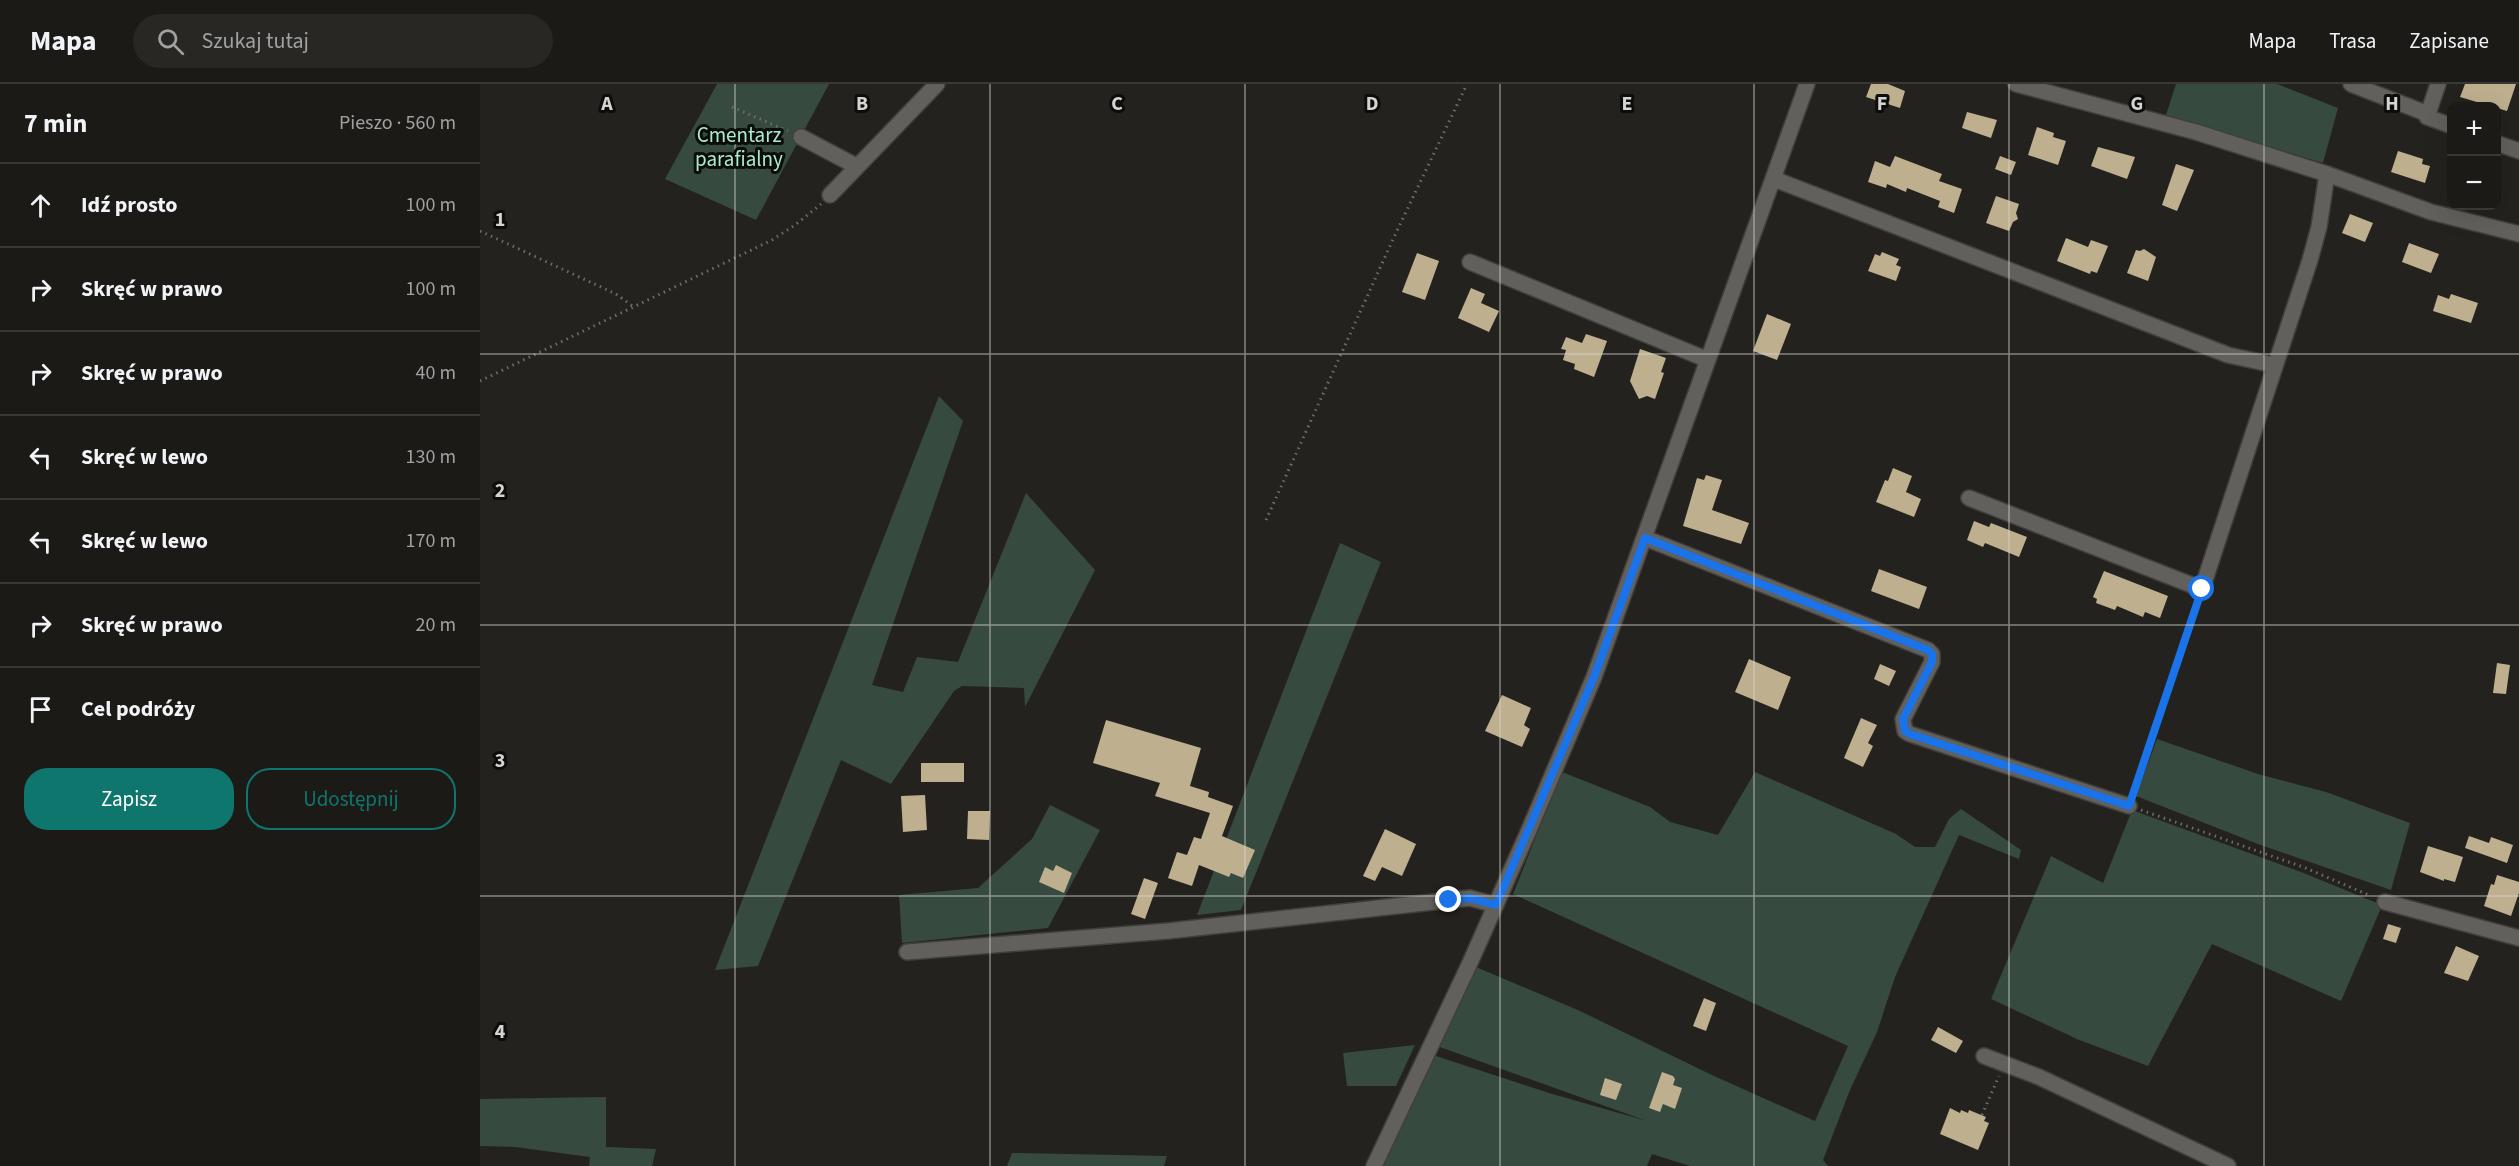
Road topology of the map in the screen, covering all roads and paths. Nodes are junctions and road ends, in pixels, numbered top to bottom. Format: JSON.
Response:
{"nodes":[{"id":1,"x":937,"y":84,"type":"edge"},
{"id":2,"x":1467,"y":84,"type":"edge"},
{"id":3,"x":1807,"y":84,"type":"edge"},
{"id":4,"x":2016,"y":84,"type":"edge"},
{"id":5,"x":2351,"y":84,"type":"edge"},
{"id":6,"x":2438,"y":84,"type":"edge"},
{"id":7,"x":732,"y":107,"type":"dead end"},
{"id":8,"x":2428,"y":114,"type":"junction"},
{"id":9,"x":2447,"y":124,"type":"edge"},
{"id":10,"x":801,"y":137,"type":"joint"},
{"id":11,"x":2501,"y":145,"type":"edge"},
{"id":12,"x":2519,"y":152,"type":"edge"},
{"id":13,"x":856,"y":166,"type":"junction"},
{"id":14,"x":2327,"y":174,"type":"junction"},
{"id":15,"x":1774,"y":179,"type":"junction"},
{"id":16,"x":830,"y":195,"type":"joint"},
{"id":17,"x":480,"y":231,"type":"edge"},
{"id":18,"x":2519,"y":234,"type":"edge"},
{"id":19,"x":1470,"y":262,"type":"dead end"},
{"id":20,"x":635,"y":307,"type":"junction"},
{"id":21,"x":1708,"y":360,"type":"junction"},
{"id":22,"x":2274,"y":365,"type":"junction"},
{"id":23,"x":480,"y":381,"type":"edge"},
{"id":24,"x":1969,"y":498,"type":"dead end"},
{"id":25,"x":1266,"y":520,"type":"dead end"},
{"id":26,"x":1645,"y":538,"type":"junction"},
{"id":27,"x":2202,"y":589,"type":"junction"},
{"id":28,"x":2129,"y":806,"type":"junction"},
{"id":29,"x":2385,"y":902,"type":"joint"},
{"id":30,"x":1496,"y":905,"type":"junction"},
{"id":31,"x":2519,"y":938,"type":"edge"},
{"id":32,"x":907,"y":952,"type":"dead end"},
{"id":33,"x":1984,"y":1056,"type":"dead end"},
{"id":34,"x":2005,"y":1063,"type":"junction"},
{"id":35,"x":1982,"y":1115,"type":"dead end"},
{"id":36,"x":1374,"y":1166,"type":"edge"},
{"id":37,"x":2228,"y":1166,"type":"edge"}],
"edges":[{"from":1,"to":13,"type":"street"},
{"from":2,"to":25,"type":"path"},
{"from":3,"to":15,"type":"street"},
{"from":4,"to":14,"type":"street"},
{"from":5,"to":8,"type":"street"},
{"from":6,"to":8,"type":"street"},
{"from":7,"to":10,"type":"path"},
{"from":8,"to":9,"type":"street"},
{"from":10,"to":13,"type":"street"},
{"from":11,"to":12,"type":"street"},
{"from":13,"to":16,"type":"street"},
{"from":14,"to":18,"type":"street"},
{"from":14,"to":22,"type":"street"},
{"from":15,"to":21,"type":"street"},
{"from":15,"to":22,"type":"street"},
{"from":16,"to":20,"type":"path"},
{"from":17,"to":20,"type":"path"},
{"from":19,"to":21,"type":"street"},
{"from":20,"to":23,"type":"path"},
{"from":21,"to":26,"type":"street"},
{"from":22,"to":27,"type":"street"},
{"from":24,"to":27,"type":"street"},
{"from":26,"to":28,"type":"street"},
{"from":26,"to":30,"type":"street"},
{"from":27,"to":28,"type":"path"},
{"from":28,"to":29,"type":"path"},
{"from":29,"to":31,"type":"street"},
{"from":30,"to":32,"type":"street"},
{"from":30,"to":36,"type":"street"},
{"from":33,"to":34,"type":"street"},
{"from":34,"to":35,"type":"path"},
{"from":34,"to":37,"type":"street"}]}
